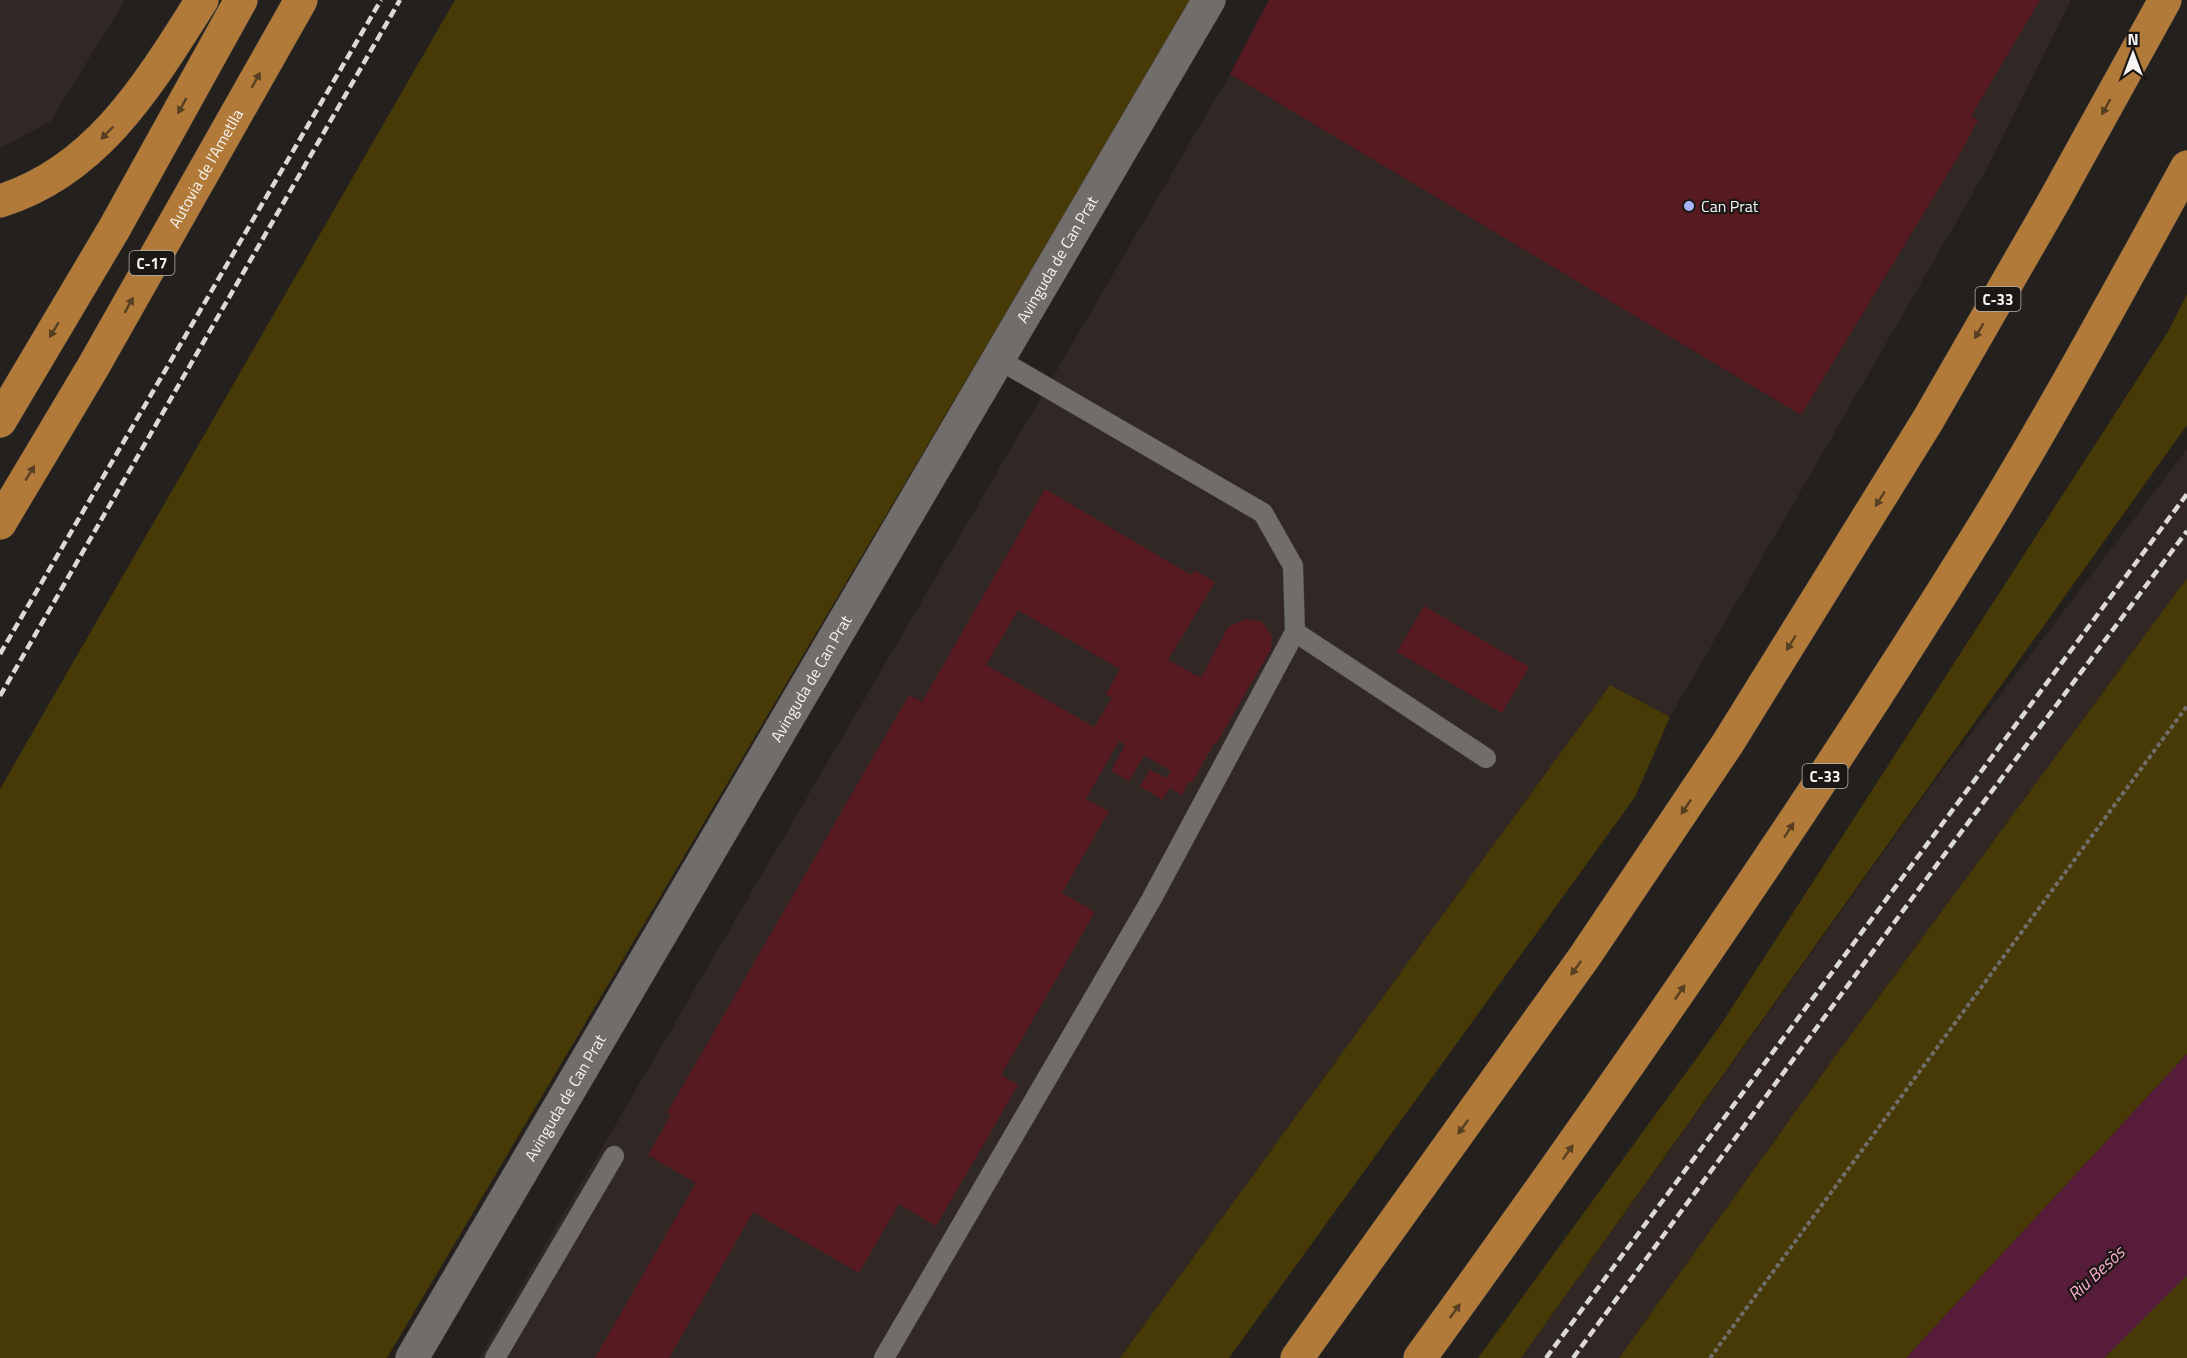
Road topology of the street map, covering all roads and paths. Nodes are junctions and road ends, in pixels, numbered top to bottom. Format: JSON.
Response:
{"nodes":[{"id":1,"x":202,"y":0,"type":"edge"},
{"id":2,"x":241,"y":0,"type":"edge"},
{"id":3,"x":301,"y":0,"type":"edge"},
{"id":4,"x":1209,"y":0,"type":"edge"},
{"id":5,"x":2165,"y":0,"type":"edge"},
{"id":6,"x":2187,"y":167,"type":"edge"},
{"id":7,"x":0,"y":201,"type":"edge"},
{"id":8,"x":998,"y":359,"type":"junction"},
{"id":9,"x":0,"y":421,"type":"edge"},
{"id":10,"x":0,"y":523,"type":"edge"},
{"id":11,"x":1295,"y":632,"type":"junction"},
{"id":12,"x":2187,"y":706,"type":"edge"},
{"id":13,"x":1486,"y":758,"type":"dead end"},
{"id":14,"x":614,"y":1156,"type":"dead end"},
{"id":15,"x":412,"y":1358,"type":"edge"},
{"id":16,"x":495,"y":1358,"type":"edge"},
{"id":17,"x":884,"y":1358,"type":"edge"},
{"id":18,"x":1297,"y":1358,"type":"edge"},
{"id":19,"x":1420,"y":1358,"type":"edge"},
{"id":20,"x":1710,"y":1358,"type":"edge"}],
"edges":[{"from":1,"to":7,"type":"highway","one_way":true},
{"from":2,"to":9,"type":"highway","one_way":true},
{"from":10,"to":3,"type":"highway","name":"Autovia de l'Ametlla","number":"C-17","one_way":true},
{"from":4,"to":8,"type":"street","name":"Avinguda de Can Prat"},
{"from":5,"to":18,"type":"highway","number":"C-33","one_way":true},
{"from":19,"to":6,"type":"highway","number":"C-33","one_way":true},
{"from":8,"to":11,"type":"lane"},
{"from":8,"to":15,"type":"street","name":"Avinguda de Can Prat"},
{"from":11,"to":13,"type":"lane"},
{"from":11,"to":17,"type":"lane"},
{"from":12,"to":20,"type":"path"},
{"from":14,"to":16,"type":"lane"}]}
